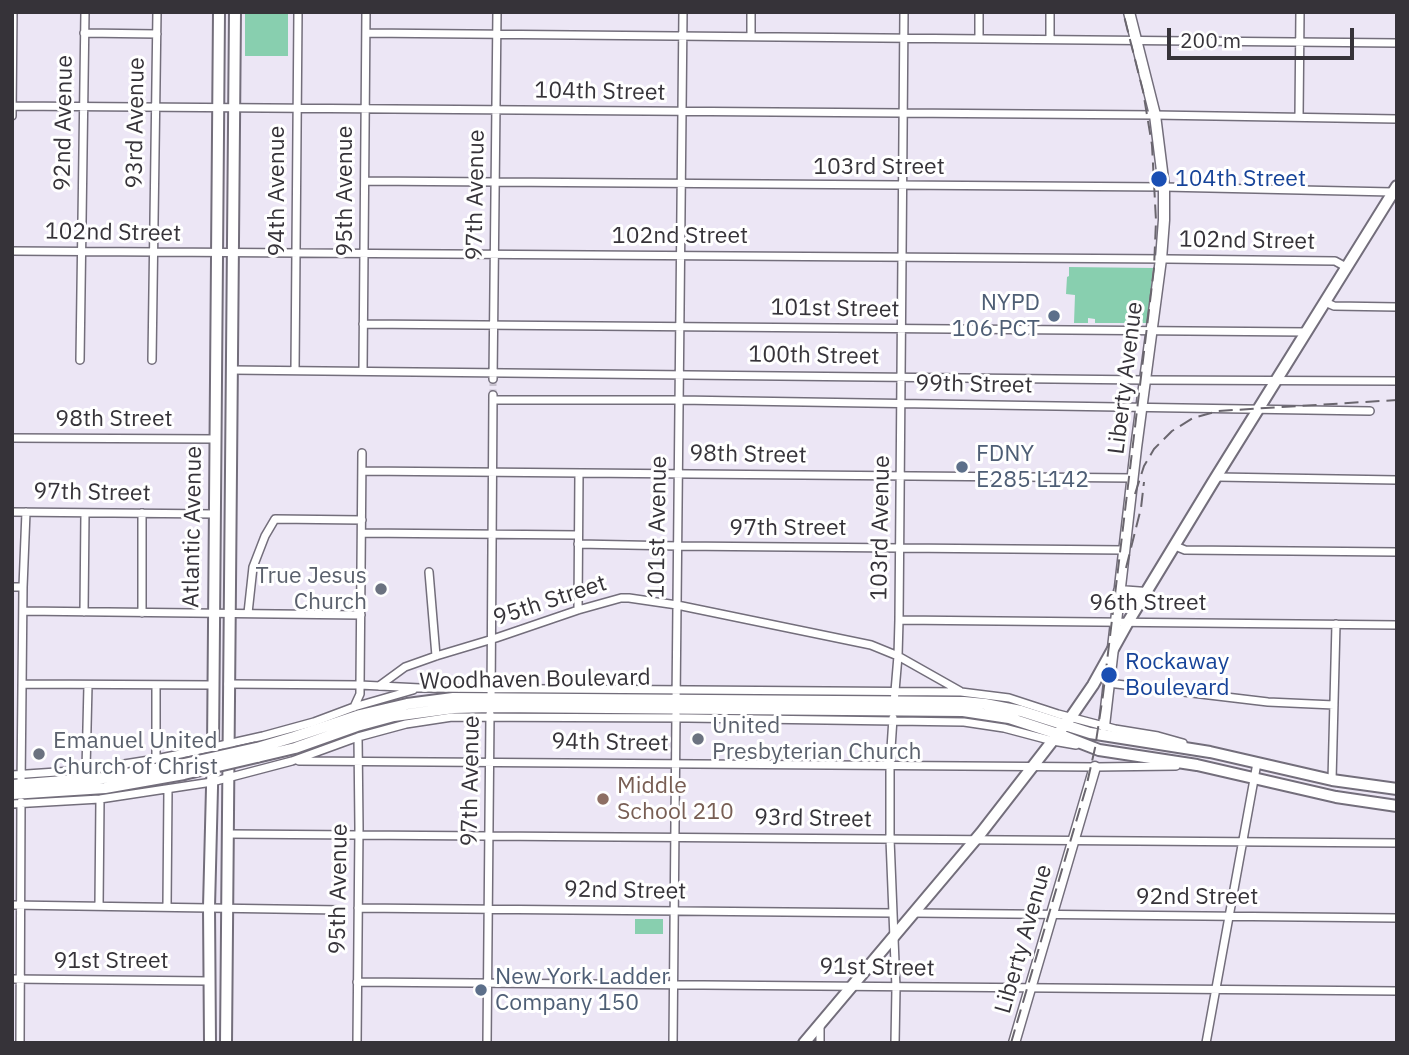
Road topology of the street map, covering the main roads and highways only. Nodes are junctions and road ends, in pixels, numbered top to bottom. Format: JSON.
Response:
{"nodes":[{"id":1,"x":219,"y":12,"type":"edge"},
{"id":2,"x":235,"y":12,"type":"edge"},
{"id":3,"x":1394,"y":189,"type":"edge"},
{"id":4,"x":550,"y":688,"type":"road end"},
{"id":5,"x":568,"y":698,"type":"junction"},
{"id":6,"x":491,"y":702,"type":"junction"},
{"id":7,"x":676,"y":704,"type":"junction"},
{"id":8,"x":894,"y":706,"type":"junction"},
{"id":9,"x":704,"y":709,"type":"junction"},
{"id":10,"x":729,"y":718,"type":"road end"},
{"id":11,"x":1062,"y":730,"type":"junction"},
{"id":12,"x":1397,"y":789,"type":"edge"},
{"id":13,"x":17,"y":790,"type":"edge"},
{"id":14,"x":1397,"y":806,"type":"edge"},
{"id":15,"x":210,"y":1043,"type":"edge"},
{"id":16,"x":226,"y":1043,"type":"edge"},
{"id":17,"x":804,"y":1043,"type":"edge"}],
"edges":[{"from":1,"to":15,"type":"main road","name":"Atlantic Avenue"},
{"from":2,"to":16,"type":"main road","name":"Atlantic Avenue"},
{"from":3,"to":11,"type":"main road"},
{"from":4,"to":5,"type":"main road"},
{"from":5,"to":6,"type":"main road","name":"Woodhaven Boulevard"},
{"from":5,"to":7,"type":"main road","name":"Woodhaven Boulevard"},
{"from":6,"to":7,"type":"main road","name":"Woodhaven Boulevard"},
{"from":6,"to":13,"type":"main road","name":"Woodhaven Boulevard","bridge":true},
{"from":7,"to":8,"type":"main road","name":"Woodhaven Boulevard"},
{"from":7,"to":9,"type":"main road","name":"Woodhaven Boulevard"},
{"from":8,"to":9,"type":"main road","name":"Woodhaven Boulevard"},
{"from":8,"to":11,"type":"main road","name":"Woodhaven Boulevard"},
{"from":9,"to":10,"type":"main road"},
{"from":11,"to":12,"type":"main road"},
{"from":11,"to":14,"type":"main road"},
{"from":11,"to":17,"type":"main road"}]}
